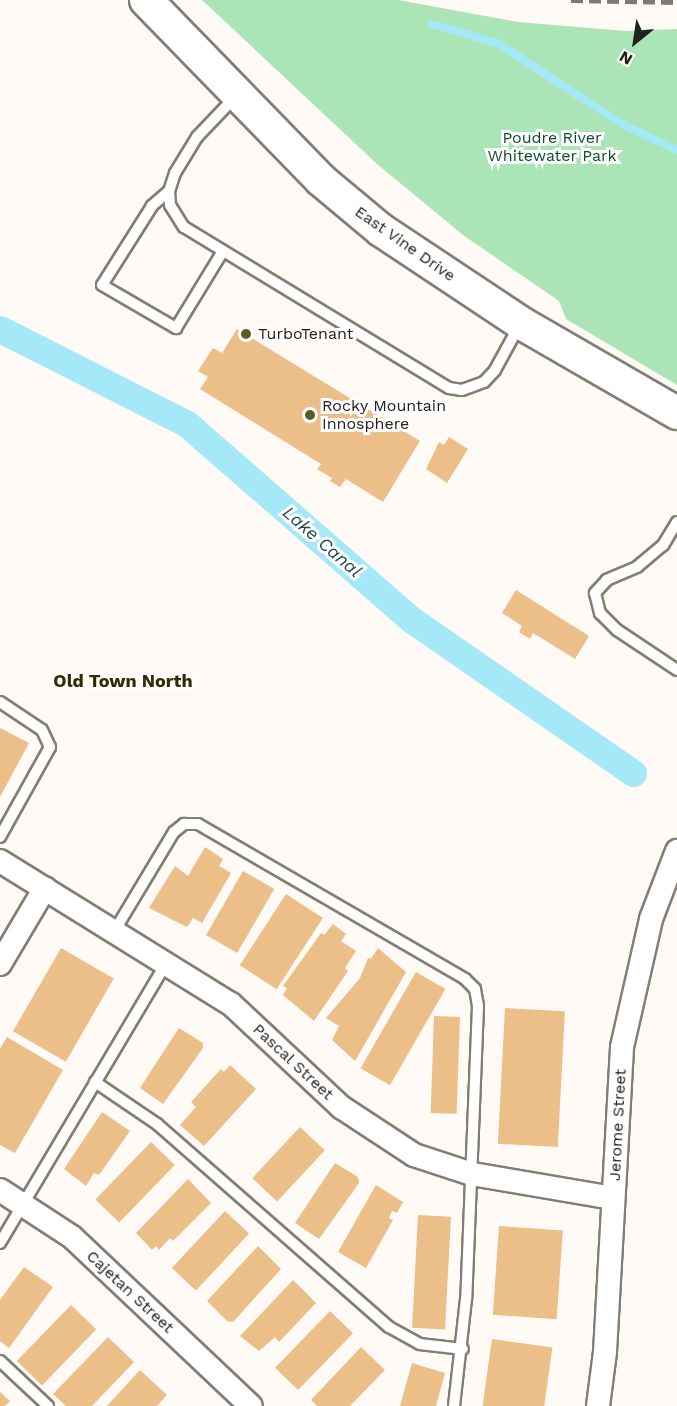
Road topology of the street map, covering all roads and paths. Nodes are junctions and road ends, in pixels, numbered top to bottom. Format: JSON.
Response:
{"nodes":[{"id":1,"x":146,"y":0,"type":"edge"},
{"id":2,"x":237,"y":95,"type":"junction"},
{"id":3,"x":169,"y":191,"type":"junction"},
{"id":4,"x":223,"y":251,"type":"junction"},
{"id":5,"x":521,"y":323,"type":"junction"},
{"id":6,"x":677,"y":413,"type":"edge"},
{"id":7,"x":677,"y":522,"type":"edge"},
{"id":8,"x":677,"y":670,"type":"edge"},
{"id":9,"x":0,"y":702,"type":"edge"},
{"id":10,"x":0,"y":837,"type":"edge"},
{"id":11,"x":677,"y":851,"type":"edge"},
{"id":12,"x":0,"y":861,"type":"edge"},
{"id":13,"x":45,"y":888,"type":"junction"},
{"id":14,"x":115,"y":930,"type":"junction"},
{"id":15,"x":167,"y":962,"type":"junction"},
{"id":16,"x":0,"y":964,"type":"edge"},
{"id":17,"x":95,"y":1082,"type":"junction"},
{"id":18,"x":472,"y":1174,"type":"junction"},
{"id":19,"x":0,"y":1190,"type":"edge"},
{"id":20,"x":614,"y":1198,"type":"junction"},
{"id":21,"x":23,"y":1204,"type":"junction"},
{"id":22,"x":0,"y":1243,"type":"edge"},
{"id":23,"x":463,"y":1349,"type":"junction"},
{"id":24,"x":0,"y":1361,"type":"edge"},
{"id":25,"x":48,"y":1406,"type":"edge"},
{"id":26,"x":251,"y":1406,"type":"edge"},
{"id":27,"x":454,"y":1406,"type":"edge"},
{"id":28,"x":598,"y":1406,"type":"edge"}],
"edges":[{"from":1,"to":2,"type":"main road","name":"East Vine Drive"},
{"from":2,"to":3,"type":"lane"},
{"from":2,"to":5,"type":"main road","name":"East Vine Drive"},
{"from":3,"to":4,"type":"lane"},
{"from":3,"to":4,"type":"lane"},
{"from":4,"to":5,"type":"lane"},
{"from":5,"to":6,"type":"main road","name":"East Vine Drive"},
{"from":7,"to":8,"type":"lane"},
{"from":9,"to":10,"type":"lane"},
{"from":11,"to":20,"type":"street","name":"Jerome Street"},
{"from":12,"to":13,"type":"street","name":"Pascal Street"},
{"from":13,"to":14,"type":"street","name":"Pascal Street"},
{"from":13,"to":16,"type":"street"},
{"from":14,"to":15,"type":"street","name":"Pascal Street"},
{"from":14,"to":18,"type":"lane"},
{"from":15,"to":17,"type":"lane"},
{"from":15,"to":18,"type":"street","name":"Pascal Street"},
{"from":17,"to":21,"type":"lane"},
{"from":17,"to":23,"type":"lane"},
{"from":18,"to":20,"type":"street","name":"Pascal Street"},
{"from":18,"to":23,"type":"lane"},
{"from":19,"to":21,"type":"street","name":"Cajetan Street"},
{"from":20,"to":28,"type":"street","name":"Jerome Street"},
{"from":21,"to":22,"type":"lane"},
{"from":21,"to":26,"type":"street","name":"Cajetan Street"},
{"from":23,"to":27,"type":"lane"},
{"from":24,"to":25,"type":"lane"}]}
